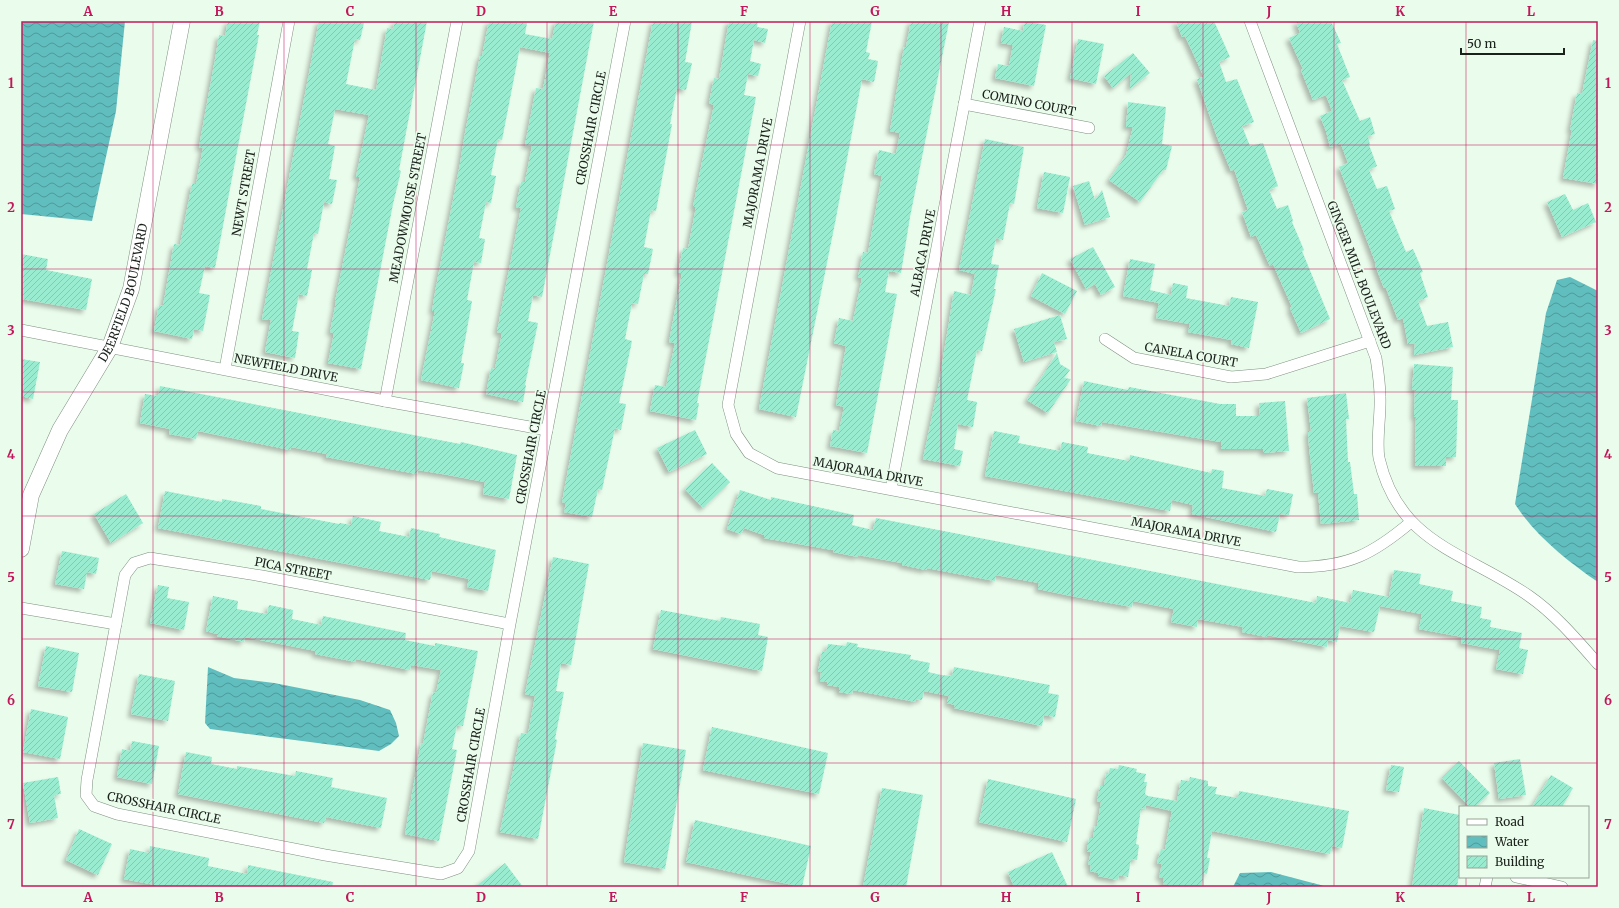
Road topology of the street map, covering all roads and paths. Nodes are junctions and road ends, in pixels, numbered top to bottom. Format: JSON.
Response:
{"nodes":[{"id":1,"x":182,"y":21,"type":"edge"},
{"id":2,"x":289,"y":21,"type":"edge"},
{"id":3,"x":457,"y":21,"type":"edge"},
{"id":4,"x":625,"y":21,"type":"edge"},
{"id":5,"x":800,"y":21,"type":"edge"},
{"id":6,"x":980,"y":21,"type":"edge"},
{"id":7,"x":1250,"y":21,"type":"edge"},
{"id":8,"x":964,"y":104,"type":"junction"},
{"id":9,"x":1089,"y":128,"type":"dead end"},
{"id":10,"x":21,"y":330,"type":"edge"},
{"id":11,"x":1105,"y":339,"type":"dead end"},
{"id":12,"x":1370,"y":341,"type":"junction"},
{"id":13,"x":110,"y":347,"type":"junction"},
{"id":14,"x":225,"y":369,"type":"junction"},
{"id":15,"x":385,"y":401,"type":"junction"},
{"id":16,"x":547,"y":430,"type":"junction"},
{"id":17,"x":891,"y":489,"type":"junction"},
{"id":18,"x":1411,"y":522,"type":"junction"},
{"id":19,"x":21,"y":549,"type":"edge"},
{"id":20,"x":21,"y":608,"type":"edge"},
{"id":21,"x":116,"y":624,"type":"junction"},
{"id":22,"x":510,"y":624,"type":"junction"},
{"id":23,"x":1598,"y":664,"type":"edge"},
{"id":24,"x":1521,"y":878,"type":"edge"},
{"id":25,"x":1562,"y":887,"type":"edge"}],
"edges":[{"from":1,"to":13,"type":"street","name":"DEERFIELD BOULEVARD"},
{"from":2,"to":14,"type":"street","name":"NEWT STREET"},
{"from":3,"to":15,"type":"street","name":"MEADOWMOUSE STREET"},
{"from":4,"to":16,"type":"street","name":"CROSSHAIR CIRCLE"},
{"from":5,"to":17,"type":"street","name":"MAJORAMA DRIVE"},
{"from":6,"to":8,"type":"street","name":"ALBACA DRIVE"},
{"from":7,"to":12,"type":"street","name":"GINGER MILL BOULEVARD"},
{"from":8,"to":9,"type":"street","name":"COMINO COURT"},
{"from":8,"to":17,"type":"street","name":"ALBACA DRIVE"},
{"from":10,"to":13,"type":"street","name":"NEWFIELD DRIVE"},
{"from":11,"to":12,"type":"street","name":"CANELA COURT"},
{"from":12,"to":18,"type":"street","name":"GINGER MILL BOULEVARD"},
{"from":13,"to":14,"type":"street","name":"NEWFIELD DRIVE"},
{"from":13,"to":19,"type":"street","name":"DEERFIELD BOULEVARD"},
{"from":14,"to":15,"type":"street","name":"NEWFIELD DRIVE"},
{"from":15,"to":16,"type":"street","name":"NEWFIELD DRIVE"},
{"from":16,"to":22,"type":"street","name":"CROSSHAIR CIRCLE"},
{"from":17,"to":18,"type":"street","name":"MAJORAMA DRIVE"},
{"from":18,"to":23,"type":"street","name":"GINGER MILL BOULEVARD"},
{"from":20,"to":21,"type":"street"},
{"from":21,"to":22,"type":"street","name":"PICA STREET"},
{"from":21,"to":22,"type":"street","name":"CROSSHAIR CIRCLE"},
{"from":24,"to":25,"type":"street"}]}
